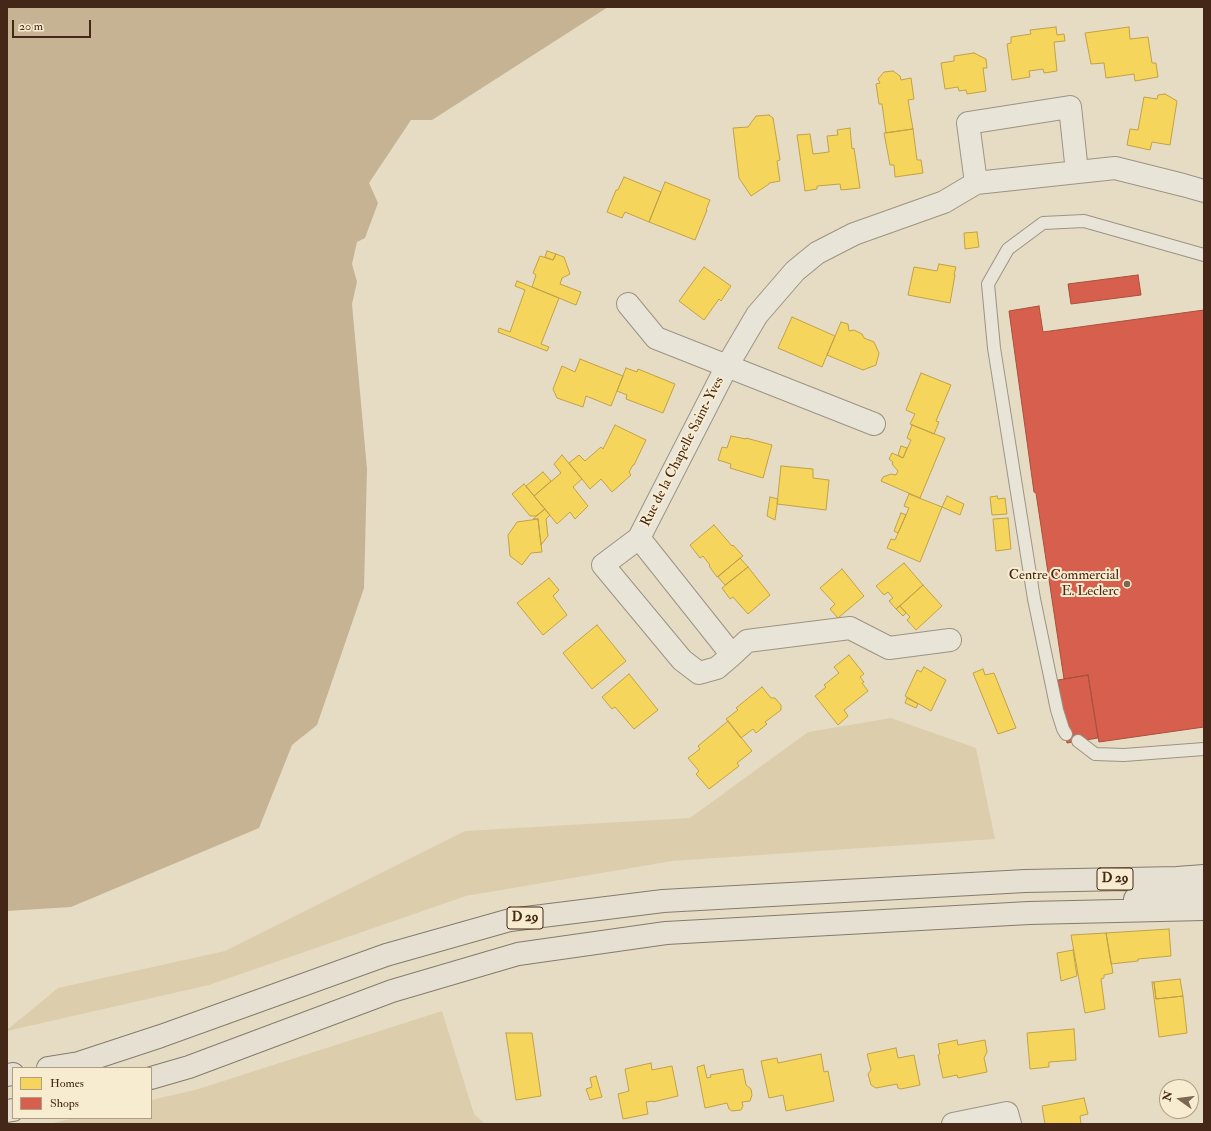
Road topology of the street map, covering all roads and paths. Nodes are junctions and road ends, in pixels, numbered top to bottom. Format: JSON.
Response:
{"nodes":[{"id":1,"x":1077,"y":172,"type":"junction"},
{"id":2,"x":976,"y":183,"type":"junction"},
{"id":3,"x":1204,"y":191,"type":"edge"},
{"id":4,"x":1204,"y":255,"type":"edge"},
{"id":5,"x":628,"y":304,"type":"dead end"},
{"id":6,"x":727,"y":366,"type":"junction"},
{"id":7,"x":874,"y":424,"type":"dead end"},
{"id":8,"x":639,"y":538,"type":"junction"},
{"id":9,"x":950,"y":640,"type":"dead end"},
{"id":10,"x":732,"y":655,"type":"junction"},
{"id":11,"x":1066,"y":734,"type":"dead end"},
{"id":12,"x":1078,"y":742,"type":"dead end"},
{"id":13,"x":1204,"y":749,"type":"edge"},
{"id":14,"x":1204,"y":861,"type":"edge"},
{"id":15,"x":1204,"y":876,"type":"edge"},
{"id":16,"x":1025,"y":881,"type":"junction"},
{"id":17,"x":1204,"y":892,"type":"edge"},
{"id":18,"x":1204,"y":909,"type":"edge"},
{"id":19,"x":1029,"y":913,"type":"junction"},
{"id":20,"x":54,"y":1067,"type":"edge"},
{"id":21,"x":152,"y":1078,"type":"edge"},
{"id":22,"x":953,"y":1124,"type":"edge"},
{"id":23,"x":1010,"y":1124,"type":"edge"}],
"edges":[{"from":1,"to":2,"type":"street","name":"Rue de la Chapelle Saint-Yves"},
{"from":1,"to":2,"type":"street"},
{"from":1,"to":3,"type":"street","name":"Rue de la Chapelle Saint-Yves"},
{"from":2,"to":6,"type":"street","name":"Rue de la Chapelle Saint-Yves"},
{"from":4,"to":11,"type":"lane"},
{"from":5,"to":6,"type":"street","name":"Rue de la Chapelle Saint-Yves"},
{"from":6,"to":7,"type":"street","name":"Rue de la Chapelle Saint-Yves"},
{"from":6,"to":8,"type":"street","name":"Rue de la Chapelle Saint-Yves"},
{"from":8,"to":10,"type":"street","name":"Rue de la Chapelle Saint-Yves"},
{"from":8,"to":10,"type":"street","name":"Rue de la Chapelle Saint-Yves"},
{"from":9,"to":10,"type":"street","name":"Rue de la Chapelle Saint-Yves"},
{"from":12,"to":13,"type":"lane"},
{"from":14,"to":16,"type":"main road"},
{"from":15,"to":16,"type":"main road","number":"D 29"},
{"from":16,"to":20,"type":"main road","number":"D 29"},
{"from":17,"to":19,"type":"main road","number":"D 29"},
{"from":18,"to":19,"type":"main road"},
{"from":19,"to":21,"type":"main road","number":"D 29"},
{"from":22,"to":23,"type":"street"}]}
